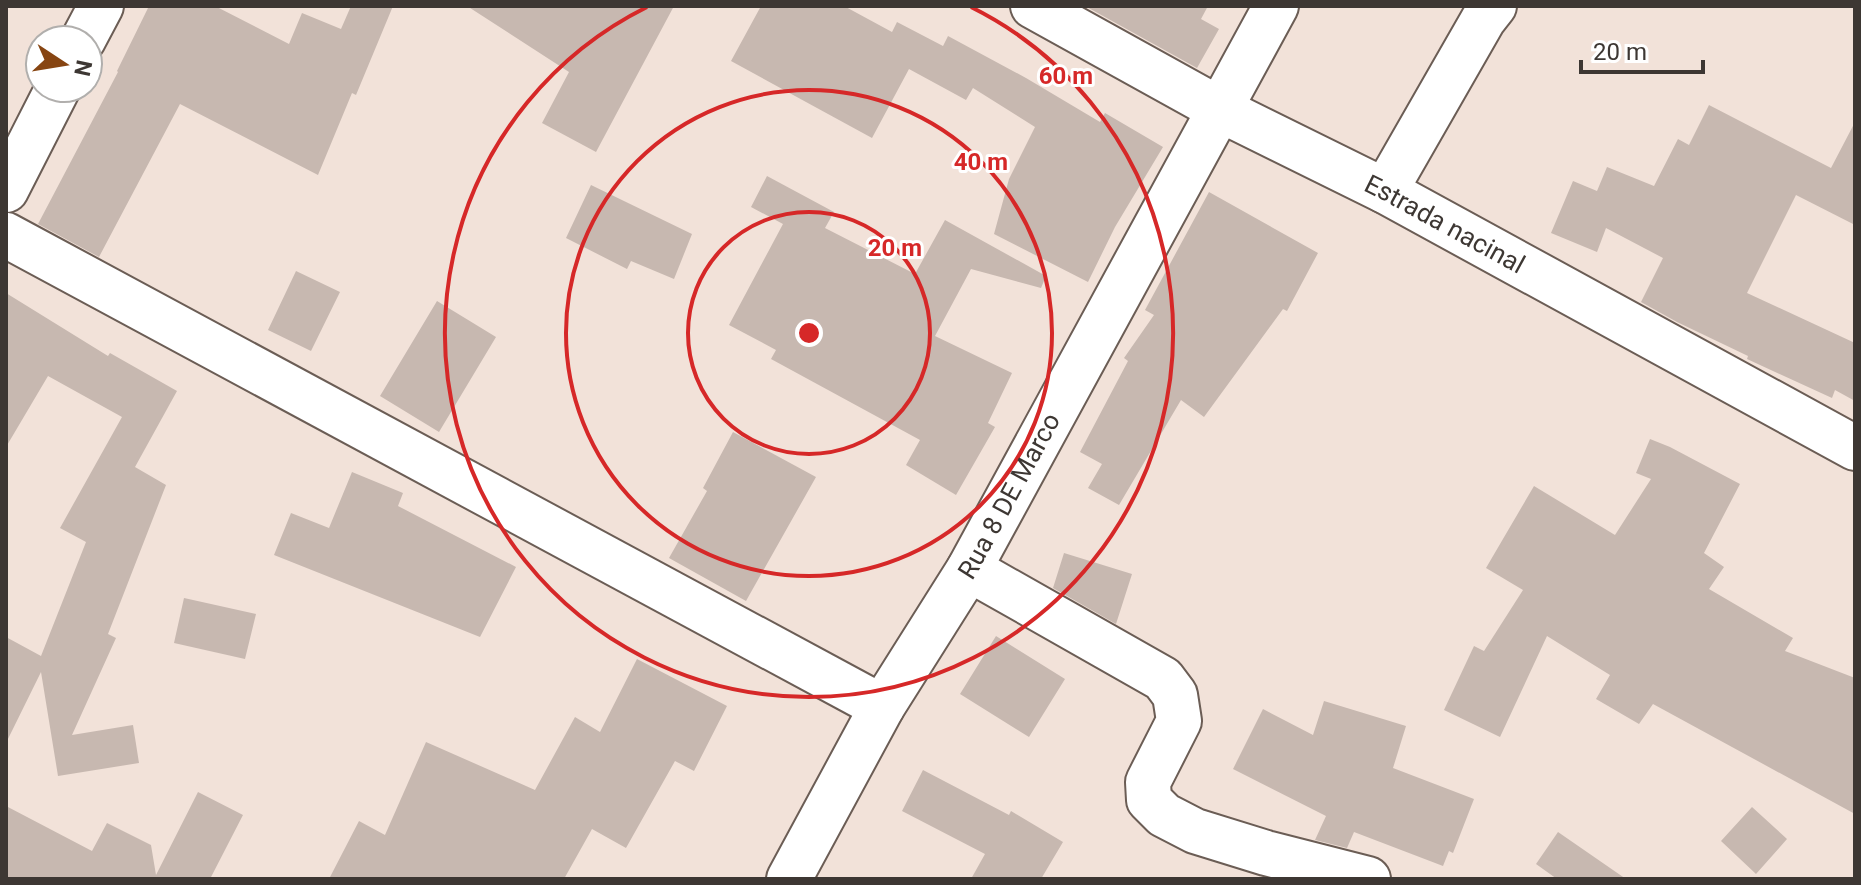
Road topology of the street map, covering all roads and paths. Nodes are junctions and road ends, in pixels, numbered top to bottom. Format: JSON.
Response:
{"nodes":[{"id":1,"x":101,"y":6,"type":"edge"},
{"id":2,"x":1033,"y":6,"type":"edge"},
{"id":3,"x":1276,"y":6,"type":"edge"},
{"id":4,"x":1494,"y":6,"type":"edge"},
{"id":5,"x":91,"y":24,"type":"edge"},
{"id":6,"x":50,"y":104,"type":"edge"},
{"id":7,"x":1219,"y":109,"type":"junction"},
{"id":8,"x":6,"y":190,"type":"edge"},
{"id":9,"x":1385,"y":191,"type":"junction"},
{"id":10,"x":6,"y":235,"type":"edge"},
{"id":11,"x":1855,"y":448,"type":"edge"},
{"id":12,"x":969,"y":569,"type":"junction"},
{"id":13,"x":882,"y":707,"type":"junction"},
{"id":14,"x":789,"y":879,"type":"edge"},
{"id":15,"x":1368,"y":879,"type":"edge"}],
"edges":[{"from":1,"to":5,"type":"main road"},
{"from":2,"to":7,"type":"main road","name":"Estrada nacinal"},
{"from":3,"to":7,"type":"main road","name":"Rua 8 DE Marco"},
{"from":4,"to":9,"type":"main road"},
{"from":6,"to":8,"type":"main road"},
{"from":7,"to":9,"type":"main road","name":"Estrada nacinal"},
{"from":7,"to":12,"type":"main road","name":"Rua 8 DE Marco"},
{"from":9,"to":11,"type":"main road","name":"Estrada nacinal"},
{"from":10,"to":13,"type":"main road"},
{"from":12,"to":13,"type":"main road","name":"Rua 8 DE Marco"},
{"from":12,"to":15,"type":"main road"},
{"from":13,"to":14,"type":"main road","name":"Rua 8 DE Marco"}]}
